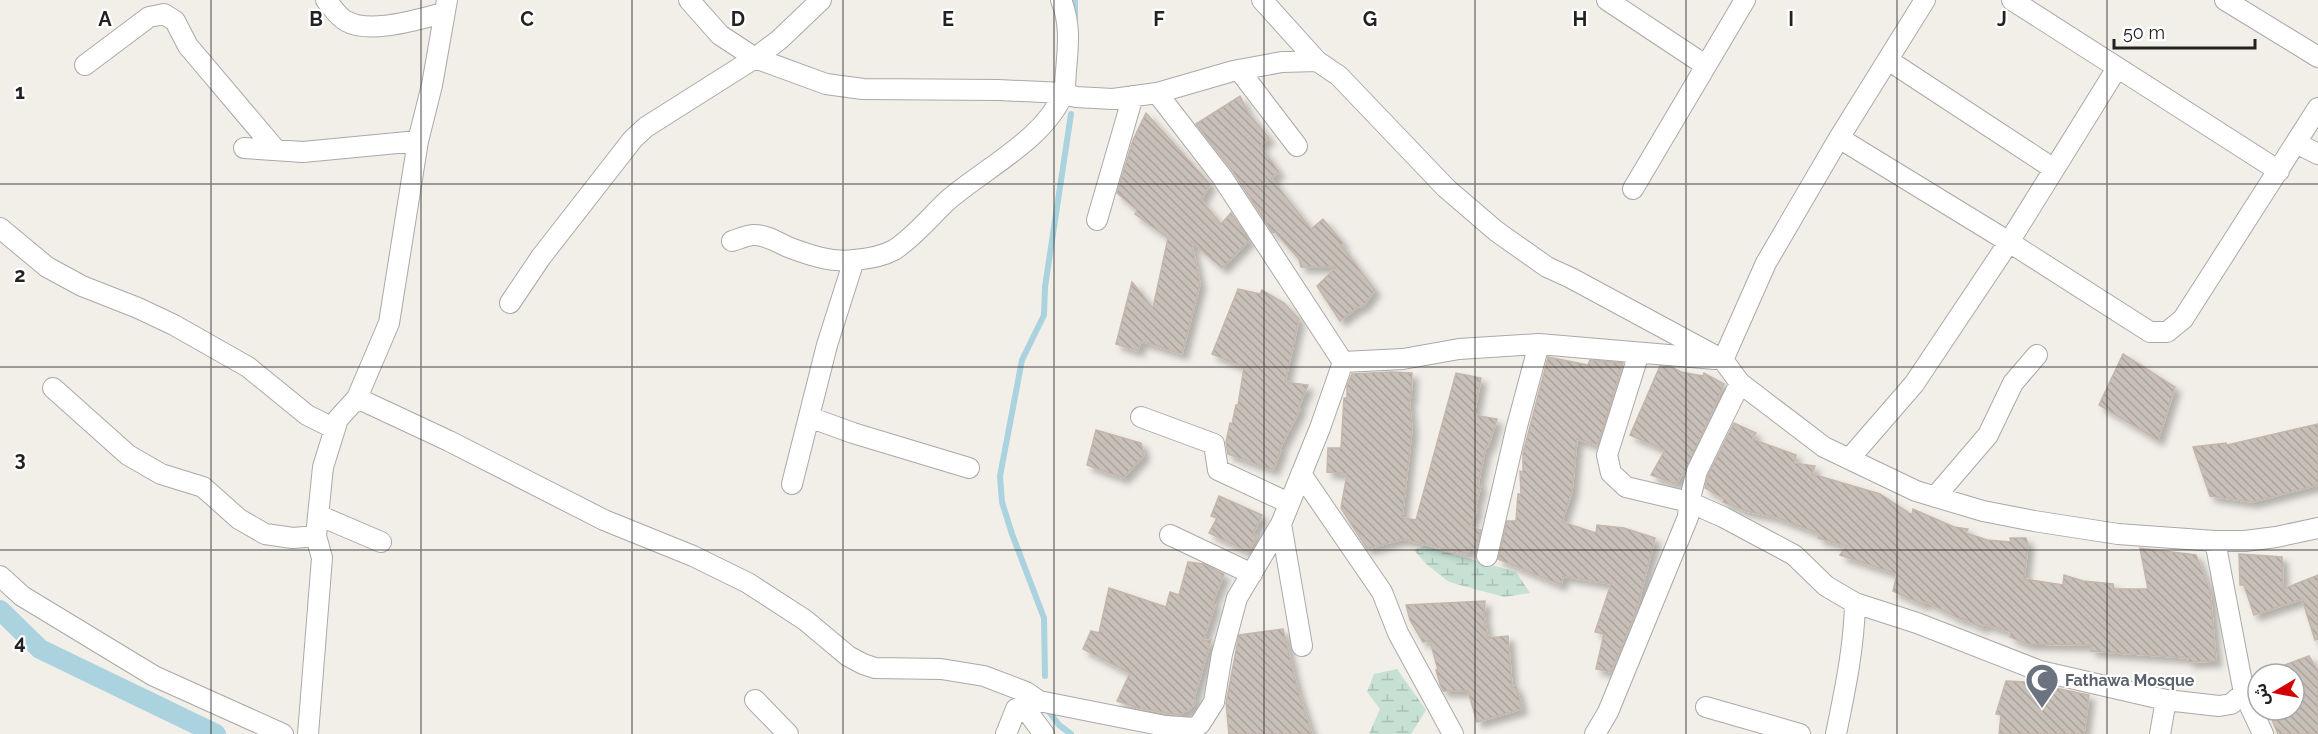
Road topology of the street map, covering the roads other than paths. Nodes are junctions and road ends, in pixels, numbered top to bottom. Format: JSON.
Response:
{"nodes":[{"id":1,"x":326,"y":0,"type":"edge"},
{"id":2,"x":689,"y":0,"type":"edge"},
{"id":3,"x":821,"y":0,"type":"edge"},
{"id":4,"x":1061,"y":0,"type":"edge"},
{"id":5,"x":1262,"y":0,"type":"edge"},
{"id":6,"x":1607,"y":0,"type":"edge"},
{"id":7,"x":1745,"y":0,"type":"edge"},
{"id":8,"x":1925,"y":0,"type":"edge"},
{"id":9,"x":2012,"y":0,"type":"edge"},
{"id":10,"x":2224,"y":0,"type":"edge"},
{"id":11,"x":446,"y":7,"type":"edge"},
{"id":12,"x":2318,"y":57,"type":"edge"},
{"id":13,"x":755,"y":58,"type":"junction"},
{"id":14,"x":1888,"y":60,"type":"junction"},
{"id":15,"x":1317,"y":61,"type":"junction"},
{"id":16,"x":84,"y":65,"type":"dead end"},
{"id":17,"x":1705,"y":65,"type":"junction"},
{"id":18,"x":2117,"y":68,"type":"junction"},
{"id":19,"x":1239,"y":70,"type":"junction"},
{"id":20,"x":1158,"y":93,"type":"junction"},
{"id":21,"x":1070,"y":95,"type":"junction"},
{"id":22,"x":1133,"y":96,"type":"junction"},
{"id":23,"x":2318,"y":108,"type":"edge"},
{"id":24,"x":1839,"y":138,"type":"junction"},
{"id":25,"x":418,"y":141,"type":"junction"},
{"id":26,"x":2296,"y":143,"type":"junction"},
{"id":27,"x":1297,"y":147,"type":"dead end"},
{"id":28,"x":244,"y":148,"type":"dead end"},
{"id":29,"x":276,"y":150,"type":"junction"},
{"id":30,"x":2318,"y":154,"type":"edge"},
{"id":31,"x":2054,"y":169,"type":"junction"},
{"id":32,"x":2278,"y":171,"type":"junction"},
{"id":33,"x":1632,"y":189,"type":"dead end"},
{"id":34,"x":1097,"y":220,"type":"dead end"},
{"id":35,"x":0,"y":228,"type":"edge"},
{"id":36,"x":732,"y":242,"type":"dead end"},
{"id":37,"x":2009,"y":242,"type":"junction"},
{"id":38,"x":854,"y":260,"type":"junction"},
{"id":39,"x":510,"y":303,"type":"dead end"},
{"id":40,"x":1539,"y":344,"type":"junction"},
{"id":41,"x":1639,"y":353,"type":"junction"},
{"id":42,"x":2037,"y":355,"type":"dead end"},
{"id":43,"x":1723,"y":360,"type":"junction"},
{"id":44,"x":1343,"y":362,"type":"junction"},
{"id":45,"x":1740,"y":383,"type":"junction"},
{"id":46,"x":53,"y":388,"type":"dead end"},
{"id":47,"x":357,"y":398,"type":"junction"},
{"id":48,"x":809,"y":417,"type":"junction"},
{"id":49,"x":1141,"y":417,"type":"dead end"},
{"id":50,"x":335,"y":429,"type":"junction"},
{"id":51,"x":1849,"y":459,"type":"junction"},
{"id":52,"x":969,"y":468,"type":"dead end"},
{"id":53,"x":1301,"y":474,"type":"junction"},
{"id":54,"x":792,"y":484,"type":"dead end"},
{"id":55,"x":1935,"y":497,"type":"junction"},
{"id":56,"x":1689,"y":502,"type":"junction"},
{"id":57,"x":1289,"y":503,"type":"junction"},
{"id":58,"x":318,"y":515,"type":"junction"},
{"id":59,"x":1281,"y":524,"type":"junction"},
{"id":60,"x":2318,"y":528,"type":"edge"},
{"id":61,"x":1170,"y":534,"type":"dead end"},
{"id":62,"x":316,"y":536,"type":"junction"},
{"id":63,"x":2215,"y":541,"type":"junction"},
{"id":64,"x":381,"y":542,"type":"dead end"},
{"id":65,"x":1487,"y":556,"type":"dead end"},
{"id":66,"x":1252,"y":574,"type":"junction"},
{"id":67,"x":0,"y":576,"type":"edge"},
{"id":68,"x":1855,"y":603,"type":"junction"},
{"id":69,"x":1302,"y":646,"type":"dead end"},
{"id":70,"x":2244,"y":693,"type":"junction"},
{"id":71,"x":755,"y":700,"type":"dead end"},
{"id":72,"x":2166,"y":700,"type":"junction"},
{"id":73,"x":1037,"y":704,"type":"junction"},
{"id":74,"x":1706,"y":707,"type":"dead end"},
{"id":75,"x":283,"y":734,"type":"edge"},
{"id":76,"x":308,"y":734,"type":"edge"},
{"id":77,"x":788,"y":734,"type":"edge"},
{"id":78,"x":1006,"y":734,"type":"edge"},
{"id":79,"x":1044,"y":734,"type":"edge"},
{"id":80,"x":1453,"y":734,"type":"edge"},
{"id":81,"x":1595,"y":734,"type":"edge"},
{"id":82,"x":1800,"y":734,"type":"edge"},
{"id":83,"x":1836,"y":734,"type":"edge"},
{"id":84,"x":2160,"y":734,"type":"edge"},
{"id":85,"x":2263,"y":734,"type":"edge"}],
"edges":[{"from":1,"to":11,"type":"street"},
{"from":2,"to":13,"type":"street"},
{"from":3,"to":13,"type":"street"},
{"from":4,"to":21,"type":"street"},
{"from":5,"to":15,"type":"street"},
{"from":6,"to":17,"type":"street"},
{"from":7,"to":17,"type":"street"},
{"from":8,"to":14,"type":"street"},
{"from":9,"to":18,"type":"street"},
{"from":10,"to":12,"type":"street"},
{"from":11,"to":25,"type":"street"},
{"from":13,"to":21,"type":"street"},
{"from":13,"to":39,"type":"street"},
{"from":14,"to":24,"type":"street"},
{"from":14,"to":31,"type":"street"},
{"from":15,"to":19,"type":"street"},
{"from":15,"to":43,"type":"street"},
{"from":16,"to":29,"type":"street"},
{"from":17,"to":33,"type":"street"},
{"from":18,"to":31,"type":"street"},
{"from":18,"to":32,"type":"street"},
{"from":19,"to":20,"type":"street"},
{"from":19,"to":27,"type":"street"},
{"from":20,"to":22,"type":"street"},
{"from":20,"to":44,"type":"street"},
{"from":21,"to":22,"type":"street"},
{"from":21,"to":38,"type":"street"},
{"from":22,"to":34,"type":"street"},
{"from":23,"to":26,"type":"street"},
{"from":24,"to":37,"type":"street"},
{"from":24,"to":43,"type":"street"},
{"from":25,"to":29,"type":"street"},
{"from":25,"to":47,"type":"street"},
{"from":26,"to":30,"type":"street"},
{"from":26,"to":32,"type":"street"},
{"from":28,"to":29,"type":"street"},
{"from":31,"to":37,"type":"street"},
{"from":32,"to":37,"type":"street"},
{"from":35,"to":50,"type":"street"},
{"from":36,"to":38,"type":"street"},
{"from":37,"to":51,"type":"street"},
{"from":38,"to":48,"type":"street"},
{"from":40,"to":41,"type":"street"},
{"from":40,"to":44,"type":"street"},
{"from":40,"to":65,"type":"street"},
{"from":41,"to":43,"type":"street"},
{"from":41,"to":56,"type":"street"},
{"from":42,"to":55,"type":"street"},
{"from":43,"to":45,"type":"street"},
{"from":44,"to":53,"type":"street"},
{"from":45,"to":51,"type":"street"},
{"from":45,"to":56,"type":"street"},
{"from":46,"to":62,"type":"street"},
{"from":47,"to":50,"type":"street"},
{"from":47,"to":73,"type":"street"},
{"from":48,"to":52,"type":"street"},
{"from":48,"to":54,"type":"street"},
{"from":49,"to":57,"type":"street"},
{"from":50,"to":58,"type":"street"},
{"from":51,"to":55,"type":"street"},
{"from":53,"to":57,"type":"street"},
{"from":53,"to":80,"type":"street"},
{"from":55,"to":63,"type":"street"},
{"from":56,"to":68,"type":"street"},
{"from":56,"to":81,"type":"street"},
{"from":57,"to":59,"type":"street"},
{"from":58,"to":62,"type":"street"},
{"from":58,"to":64,"type":"street"},
{"from":59,"to":66,"type":"street"},
{"from":59,"to":69,"type":"street"},
{"from":60,"to":63,"type":"street"},
{"from":61,"to":66,"type":"street"},
{"from":62,"to":76,"type":"street"},
{"from":63,"to":70,"type":"street"},
{"from":66,"to":73,"type":"street"},
{"from":67,"to":75,"type":"street"},
{"from":68,"to":72,"type":"street"},
{"from":68,"to":83,"type":"street"},
{"from":70,"to":72,"type":"street"},
{"from":70,"to":85,"type":"street"},
{"from":71,"to":77,"type":"street"},
{"from":72,"to":84,"type":"street"},
{"from":73,"to":78,"type":"street"},
{"from":73,"to":79,"type":"street"},
{"from":74,"to":82,"type":"street"}]}
